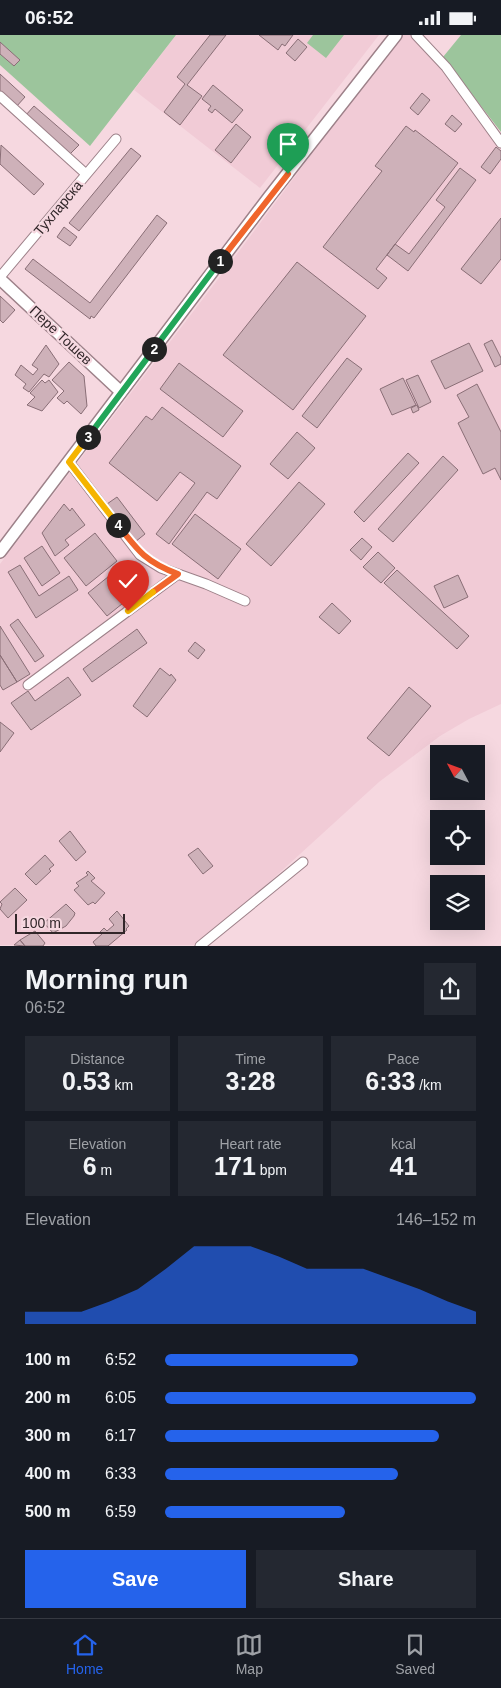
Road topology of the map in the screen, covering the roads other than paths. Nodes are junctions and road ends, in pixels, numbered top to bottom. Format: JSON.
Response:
{"nodes":[{"id":1,"x":396,"y":35,"type":"edge"},
{"id":2,"x":416,"y":35,"type":"edge"},
{"id":3,"x":0,"y":96,"type":"edge"},
{"id":4,"x":116,"y":139,"type":"dead end"},
{"id":5,"x":501,"y":143,"type":"edge"},
{"id":6,"x":86,"y":174,"type":"junction"},
{"id":7,"x":0,"y":278,"type":"edge"},
{"id":8,"x":121,"y":392,"type":"junction"},
{"id":9,"x":69,"y":462,"type":"junction"},
{"id":10,"x":0,"y":552,"type":"edge"},
{"id":11,"x":178,"y":574,"type":"junction"},
{"id":12,"x":246,"y":601,"type":"dead end"},
{"id":13,"x":28,"y":685,"type":"dead end"},
{"id":14,"x":303,"y":862,"type":"dead end"},
{"id":15,"x":200,"y":945,"type":"edge"}],
"edges":[{"from":1,"to":8,"type":"street"},
{"from":2,"to":5,"type":"street"},
{"from":3,"to":6,"type":"street"},
{"from":4,"to":6,"type":"street","name":"Тухларска"},
{"from":6,"to":7,"type":"street","name":"Тухларска"},
{"from":7,"to":8,"type":"street","name":"Пере Тошев"},
{"from":8,"to":9,"type":"street"},
{"from":9,"to":10,"type":"street"},
{"from":9,"to":11,"type":"street"},
{"from":11,"to":12,"type":"street"},
{"from":11,"to":13,"type":"street"},
{"from":14,"to":15,"type":"street"}]}
